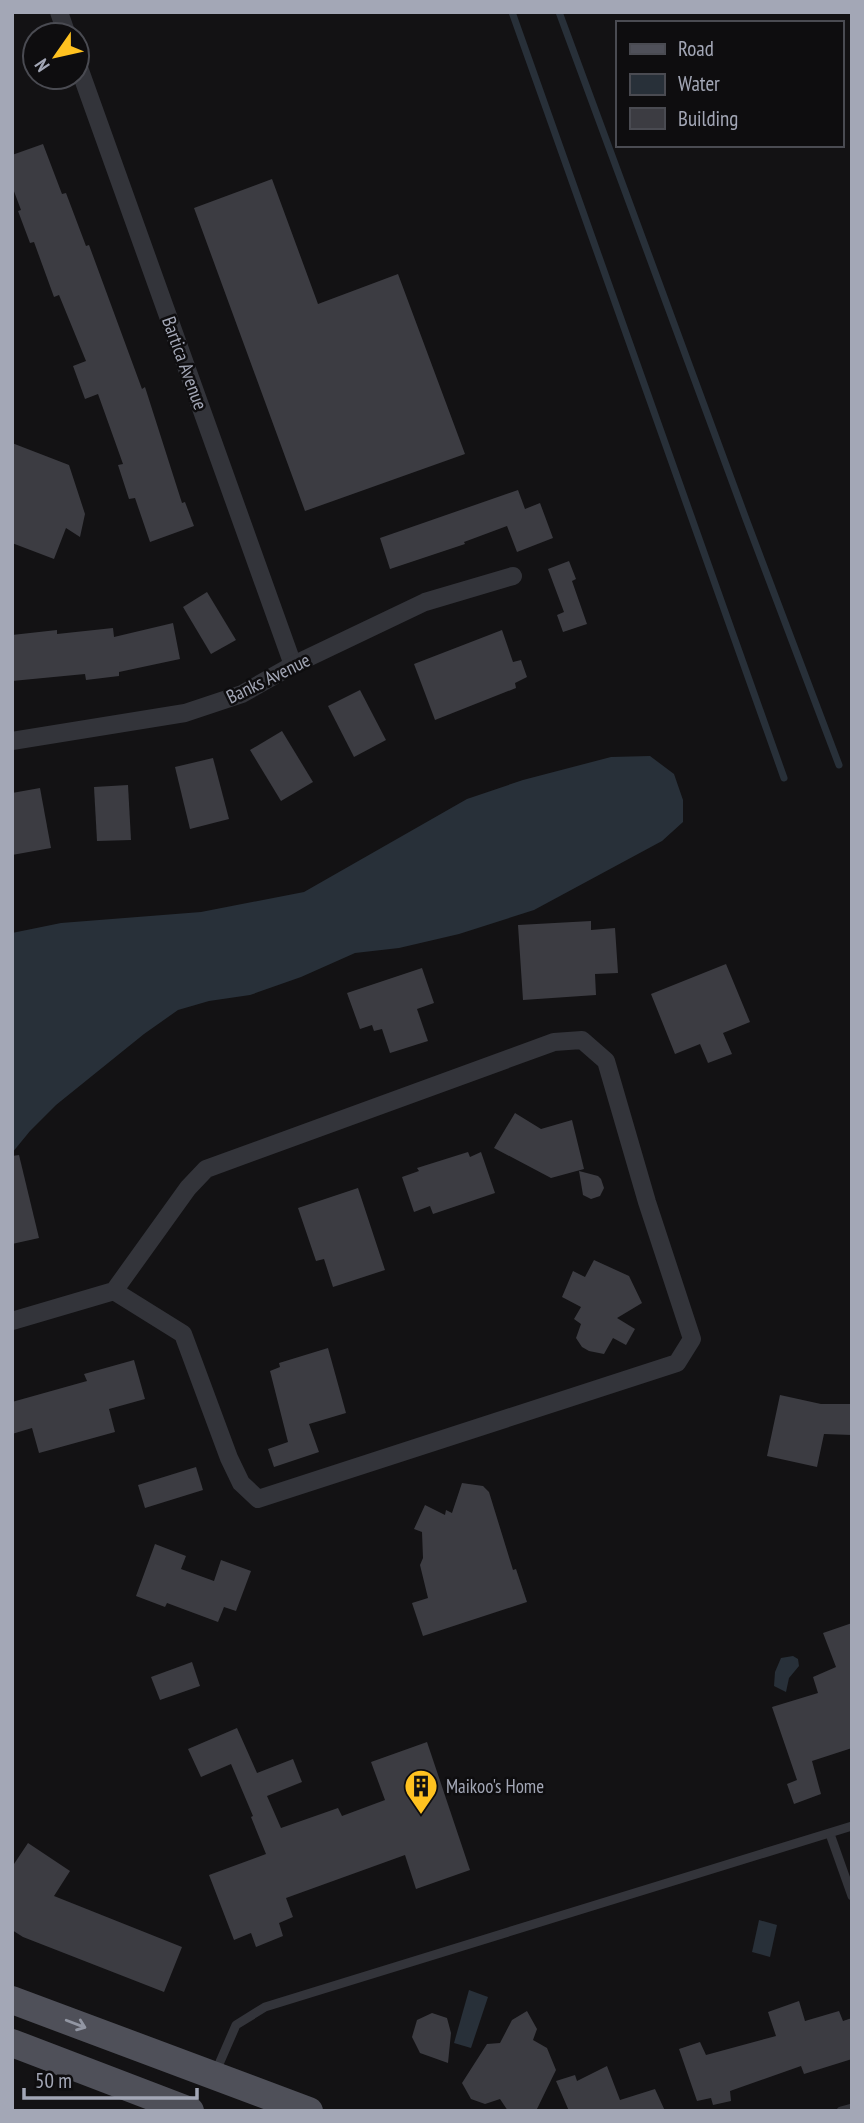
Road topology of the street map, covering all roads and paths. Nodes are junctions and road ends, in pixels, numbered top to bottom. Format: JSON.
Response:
{"nodes":[{"id":1,"x":87,"y":91,"type":"edge"},
{"id":2,"x":513,"y":576,"type":"dead end"},
{"id":3,"x":293,"y":665,"type":"junction"},
{"id":4,"x":12,"y":741,"type":"edge"},
{"id":5,"x":114,"y":1291,"type":"junction"},
{"id":6,"x":12,"y":1321,"type":"edge"},
{"id":7,"x":852,"y":1826,"type":"edge"},
{"id":8,"x":830,"y":1834,"type":"junction"},
{"id":9,"x":852,"y":1896,"type":"edge"},
{"id":10,"x":12,"y":2000,"type":"edge"},
{"id":11,"x":12,"y":2043,"type":"edge"},
{"id":12,"x":214,"y":2076,"type":"junction"},
{"id":13,"x":852,"y":2108,"type":"edge"},
{"id":14,"x":190,"y":2111,"type":"edge"},
{"id":15,"x":309,"y":2111,"type":"edge"},
{"id":16,"x":841,"y":2111,"type":"edge"}],
"edges":[{"from":1,"to":3,"type":"street","name":"Bartica Avenue"},
{"from":2,"to":3,"type":"street","name":"Banks Avenue"},
{"from":3,"to":4,"type":"street","name":"Banks Avenue"},
{"from":5,"to":5,"type":"street"},
{"from":5,"to":6,"type":"street"},
{"from":7,"to":8,"type":"lane"},
{"from":8,"to":9,"type":"lane"},
{"from":8,"to":12,"type":"lane"},
{"from":10,"to":12,"type":"main road","one_way":true},
{"from":11,"to":14,"type":"main road"},
{"from":12,"to":15,"type":"main road"},
{"from":13,"to":16,"type":"lane"}]}
